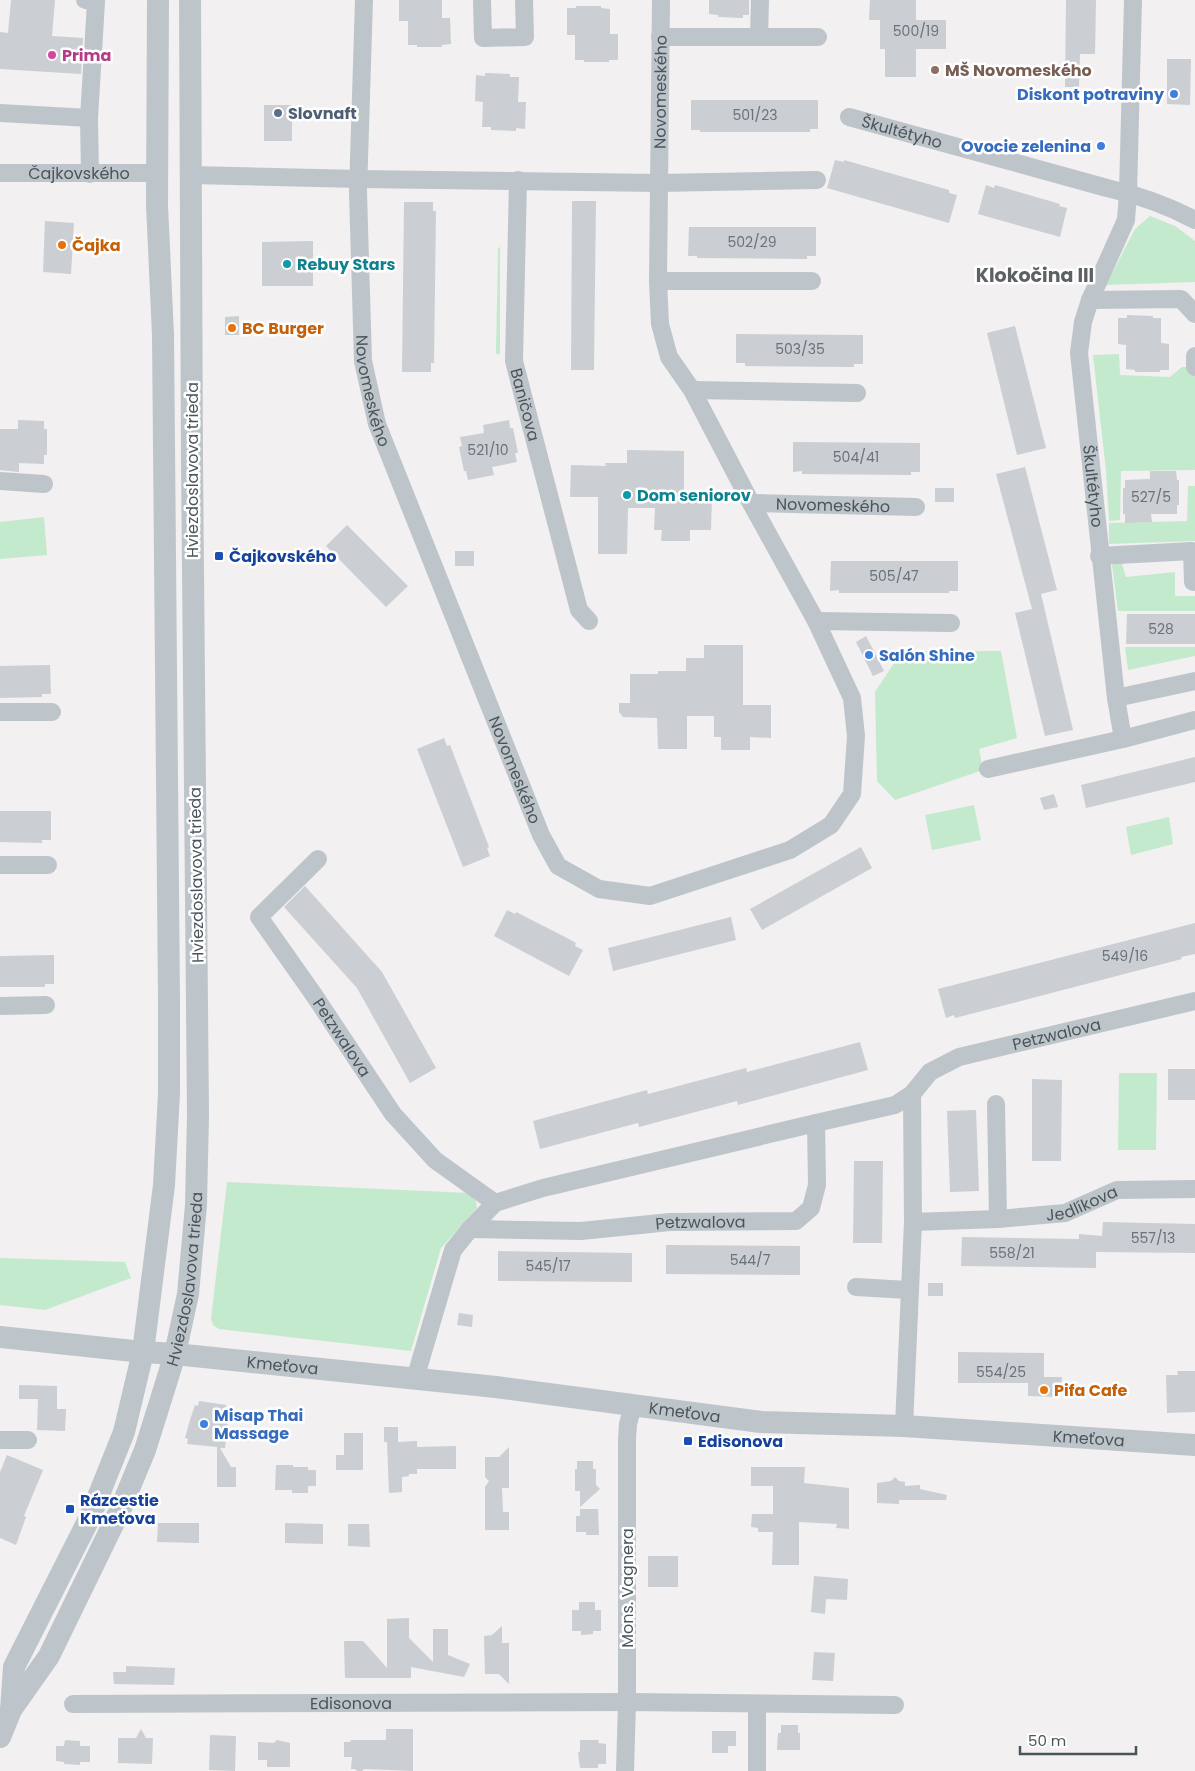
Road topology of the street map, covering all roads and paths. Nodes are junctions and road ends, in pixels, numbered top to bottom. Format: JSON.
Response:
{"nodes":[{"id":1,"x":85,"y":0,"type":"edge"},
{"id":2,"x":158,"y":0,"type":"edge"},
{"id":3,"x":190,"y":0,"type":"edge"},
{"id":4,"x":364,"y":0,"type":"edge"},
{"id":5,"x":482,"y":0,"type":"edge"},
{"id":6,"x":524,"y":0,"type":"edge"},
{"id":7,"x":661,"y":0,"type":"edge"},
{"id":8,"x":760,"y":0,"type":"edge"},
{"id":9,"x":1134,"y":0,"type":"edge"},
{"id":10,"x":660,"y":37,"type":"junction"},
{"id":11,"x":759,"y":37,"type":"junction"},
{"id":12,"x":818,"y":37,"type":"dead end"},
{"id":13,"x":0,"y":113,"type":"edge"},
{"id":14,"x":849,"y":117,"type":"dead end"},
{"id":15,"x":89,"y":118,"type":"junction"},
{"id":16,"x":0,"y":173,"type":"edge"},
{"id":17,"x":156,"y":173,"type":"junction"},
{"id":18,"x":90,"y":174,"type":"junction"},
{"id":19,"x":191,"y":175,"type":"junction"},
{"id":20,"x":359,"y":179,"type":"junction"},
{"id":21,"x":518,"y":180,"type":"junction"},
{"id":22,"x":817,"y":180,"type":"dead end"},
{"id":23,"x":659,"y":183,"type":"junction"},
{"id":24,"x":1128,"y":193,"type":"junction"},
{"id":25,"x":1195,"y":220,"type":"edge"},
{"id":26,"x":658,"y":281,"type":"junction"},
{"id":27,"x":812,"y":281,"type":"dead end"},
{"id":28,"x":1090,"y":300,"type":"junction"},
{"id":29,"x":1195,"y":314,"type":"edge"},
{"id":30,"x":1195,"y":356,"type":"edge"},
{"id":31,"x":1195,"y":367,"type":"edge"},
{"id":32,"x":692,"y":390,"type":"junction"},
{"id":33,"x":857,"y":393,"type":"dead end"},
{"id":34,"x":0,"y":480,"type":"edge"},
{"id":35,"x":44,"y":484,"type":"dead end"},
{"id":36,"x":750,"y":503,"type":"junction"},
{"id":37,"x":916,"y":507,"type":"dead end"},
{"id":38,"x":1100,"y":556,"type":"junction"},
{"id":39,"x":1193,"y":582,"type":"dead end"},
{"id":40,"x":589,"y":621,"type":"dead end"},
{"id":41,"x":816,"y":621,"type":"junction"},
{"id":42,"x":951,"y":622,"type":"dead end"},
{"id":43,"x":1195,"y":681,"type":"edge"},
{"id":44,"x":1116,"y":698,"type":"junction"},
{"id":45,"x":0,"y":712,"type":"edge"},
{"id":46,"x":52,"y":712,"type":"dead end"},
{"id":47,"x":1195,"y":720,"type":"edge"},
{"id":48,"x":1123,"y":739,"type":"junction"},
{"id":49,"x":988,"y":769,"type":"dead end"},
{"id":50,"x":318,"y":859,"type":"dead end"},
{"id":51,"x":0,"y":865,"type":"edge"},
{"id":52,"x":48,"y":865,"type":"dead end"},
{"id":53,"x":1195,"y":1001,"type":"edge"},
{"id":54,"x":0,"y":1006,"type":"edge"},
{"id":55,"x":46,"y":1006,"type":"dead end"},
{"id":56,"x":912,"y":1094,"type":"junction"},
{"id":57,"x":996,"y":1104,"type":"dead end"},
{"id":58,"x":816,"y":1122,"type":"junction"},
{"id":59,"x":1195,"y":1189,"type":"edge"},
{"id":60,"x":495,"y":1203,"type":"junction"},
{"id":61,"x":998,"y":1219,"type":"junction"},
{"id":62,"x":913,"y":1222,"type":"junction"},
{"id":63,"x":470,"y":1229,"type":"junction"},
{"id":64,"x":856,"y":1287,"type":"dead end"},
{"id":65,"x":908,"y":1290,"type":"junction"},
{"id":66,"x":0,"y":1337,"type":"edge"},
{"id":67,"x":143,"y":1352,"type":"junction"},
{"id":68,"x":175,"y":1354,"type":"junction"},
{"id":69,"x":415,"y":1379,"type":"junction"},
{"id":70,"x":633,"y":1405,"type":"junction"},
{"id":71,"x":904,"y":1426,"type":"junction"},
{"id":72,"x":0,"y":1440,"type":"edge"},
{"id":73,"x":28,"y":1440,"type":"dead end"},
{"id":74,"x":1195,"y":1445,"type":"edge"},
{"id":75,"x":627,"y":1702,"type":"junction"},
{"id":76,"x":73,"y":1704,"type":"dead end"},
{"id":77,"x":757,"y":1704,"type":"junction"},
{"id":78,"x":895,"y":1705,"type":"dead end"},
{"id":79,"x":5,"y":1709,"type":"edge"},
{"id":80,"x":0,"y":1737,"type":"edge"},
{"id":81,"x":625,"y":1771,"type":"edge"},
{"id":82,"x":757,"y":1771,"type":"edge"}],
"edges":[{"from":1,"to":15,"type":"street"},
{"from":2,"to":17,"type":"street","name":"Hviezdoslavova trieda"},
{"from":3,"to":19,"type":"street","name":"Hviezdoslavova trieda"},
{"from":4,"to":20,"type":"street","name":"Novomeského"},
{"from":5,"to":6,"type":"street"},
{"from":7,"to":10,"type":"street","name":"Novomeského"},
{"from":8,"to":11,"type":"street"},
{"from":9,"to":24,"type":"street","name":"Škultétyho"},
{"from":10,"to":11,"type":"street"},
{"from":10,"to":23,"type":"street","name":"Novomeského"},
{"from":11,"to":12,"type":"street"},
{"from":13,"to":15,"type":"street"},
{"from":14,"to":24,"type":"street","name":"Škultétyho"},
{"from":15,"to":18,"type":"street"},
{"from":16,"to":18,"type":"street","name":"Čajkovského"},
{"from":17,"to":18,"type":"street","name":"Čajkovského"},
{"from":17,"to":19,"type":"street"},
{"from":17,"to":67,"type":"street","name":"Hviezdoslavova trieda"},
{"from":19,"to":20,"type":"street"},
{"from":19,"to":68,"type":"street","name":"Hviezdoslavova trieda"},
{"from":20,"to":21,"type":"street"},
{"from":20,"to":41,"type":"street","name":"Novomeského"},
{"from":21,"to":23,"type":"street"},
{"from":21,"to":40,"type":"street","name":"Baničova"},
{"from":22,"to":23,"type":"street"},
{"from":23,"to":26,"type":"street","name":"Novomeského"},
{"from":24,"to":25,"type":"street","name":"Škultétyho"},
{"from":24,"to":28,"type":"street","name":"Škultétyho"},
{"from":26,"to":27,"type":"street"},
{"from":26,"to":32,"type":"street","name":"Novomeského"},
{"from":28,"to":29,"type":"street"},
{"from":28,"to":38,"type":"street","name":"Škultétyho"},
{"from":30,"to":31,"type":"street"},
{"from":32,"to":33,"type":"street"},
{"from":32,"to":36,"type":"street","name":"Novomeského"},
{"from":34,"to":35,"type":"street"},
{"from":36,"to":37,"type":"street","name":"Novomeského"},
{"from":36,"to":41,"type":"street","name":"Novomeského"},
{"from":38,"to":39,"type":"street"},
{"from":38,"to":44,"type":"street","name":"Škultétyho"},
{"from":41,"to":42,"type":"street"},
{"from":43,"to":44,"type":"street"},
{"from":44,"to":48,"type":"street","name":"Škultétyho"},
{"from":45,"to":46,"type":"street"},
{"from":47,"to":48,"type":"street"},
{"from":48,"to":49,"type":"street"},
{"from":50,"to":60,"type":"street","name":"Petzwalova"},
{"from":51,"to":52,"type":"street"},
{"from":53,"to":56,"type":"street","name":"Petzwalova"},
{"from":54,"to":55,"type":"street"},
{"from":56,"to":58,"type":"street","name":"Petzwalova"},
{"from":56,"to":62,"type":"street"},
{"from":57,"to":61,"type":"street"},
{"from":58,"to":60,"type":"street","name":"Petzwalova"},
{"from":58,"to":63,"type":"street","name":"Petzwalova"},
{"from":59,"to":61,"type":"street","name":"Jedlíkova"},
{"from":60,"to":63,"type":"street","name":"Petzwalova"},
{"from":61,"to":62,"type":"street","name":"Jedlíkova"},
{"from":62,"to":65,"type":"street"},
{"from":63,"to":69,"type":"street","name":"Petzwalova"},
{"from":64,"to":65,"type":"street"},
{"from":65,"to":71,"type":"street"},
{"from":66,"to":67,"type":"street"},
{"from":67,"to":68,"type":"street","name":"Kmeťova"},
{"from":67,"to":79,"type":"street","name":"Hviezdoslavova trieda"},
{"from":68,"to":69,"type":"street","name":"Kmeťova"},
{"from":68,"to":79,"type":"street","name":"Hviezdoslavova trieda"},
{"from":69,"to":70,"type":"street","name":"Kmeťova"},
{"from":70,"to":71,"type":"street","name":"Kmeťova"},
{"from":70,"to":75,"type":"street","name":"Mons. Vagnera"},
{"from":71,"to":74,"type":"street","name":"Kmeťova"},
{"from":72,"to":73,"type":"street"},
{"from":75,"to":76,"type":"street","name":"Edisonova"},
{"from":75,"to":77,"type":"street","name":"Edisonova"},
{"from":75,"to":81,"type":"street","name":"Mons. Vagnera"},
{"from":77,"to":78,"type":"street","name":"Edisonova"},
{"from":77,"to":82,"type":"street"},
{"from":79,"to":80,"type":"street","name":"Hviezdoslavova trieda"}]}
